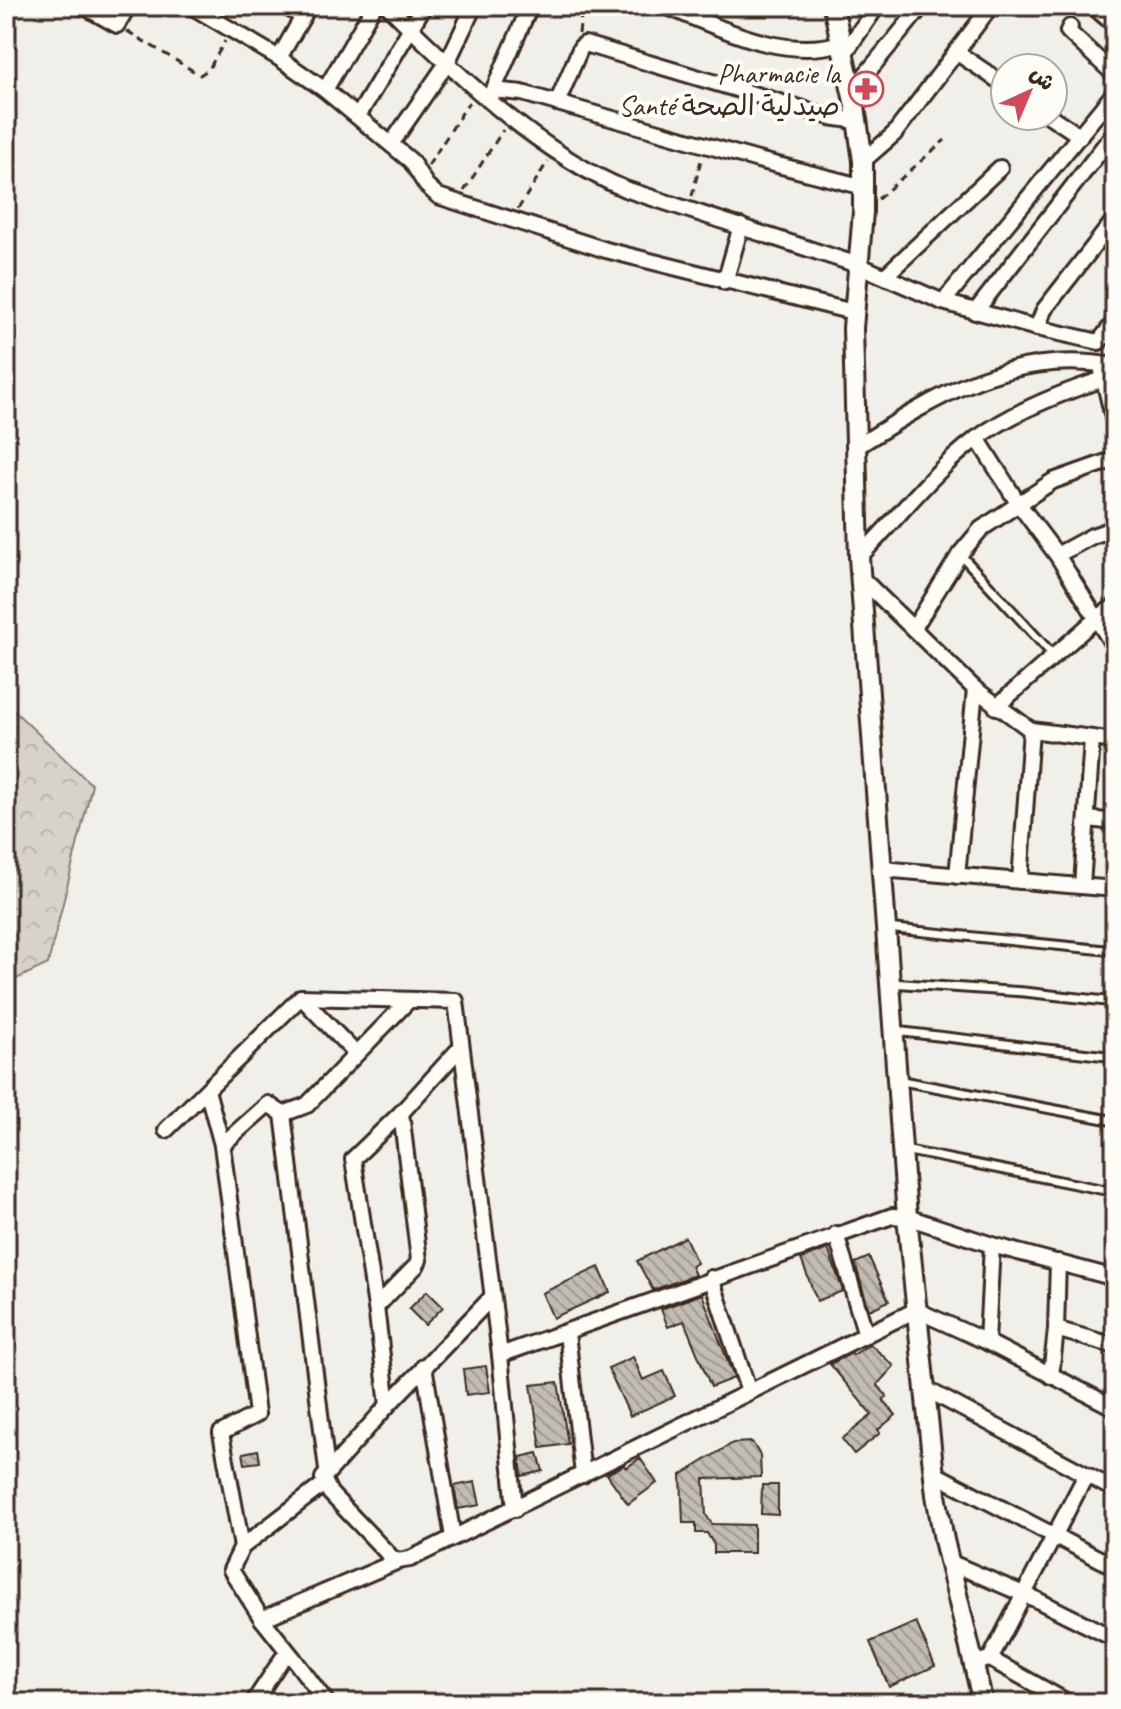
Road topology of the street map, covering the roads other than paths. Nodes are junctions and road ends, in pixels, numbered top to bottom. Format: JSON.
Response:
{"nodes":[{"id":1,"x":83,"y":6,"type":"edge"},
{"id":2,"x":128,"y":6,"type":"edge"},
{"id":3,"x":191,"y":6,"type":"edge"},
{"id":4,"x":285,"y":6,"type":"edge"},
{"id":5,"x":374,"y":6,"type":"edge"},
{"id":6,"x":388,"y":6,"type":"edge"},
{"id":7,"x":424,"y":6,"type":"edge"},
{"id":8,"x":474,"y":6,"type":"edge"},
{"id":9,"x":530,"y":6,"type":"edge"},
{"id":10,"x":665,"y":6,"type":"edge"},
{"id":11,"x":833,"y":6,"type":"edge"},
{"id":12,"x":877,"y":6,"type":"edge"},
{"id":13,"x":922,"y":6,"type":"edge"},
{"id":14,"x":991,"y":6,"type":"edge"},
{"id":15,"x":1093,"y":6,"type":"edge"},
{"id":16,"x":306,"y":12,"type":"edge"},
{"id":17,"x":1115,"y":25,"type":"edge"},
{"id":18,"x":1070,"y":27,"type":"dead end"},
{"id":19,"x":412,"y":30,"type":"junction"},
{"id":20,"x":842,"y":48,"type":"junction"},
{"id":21,"x":956,"y":52,"type":"junction"},
{"id":22,"x":279,"y":58,"type":"junction"},
{"id":23,"x":447,"y":63,"type":"junction"},
{"id":24,"x":989,"y":74,"type":"edge"},
{"id":25,"x":1115,"y":75,"type":"edge"},
{"id":26,"x":325,"y":90,"type":"junction"},
{"id":27,"x":852,"y":91,"type":"junction"},
{"id":28,"x":1115,"y":92,"type":"edge"},
{"id":29,"x":492,"y":94,"type":"junction"},
{"id":30,"x":557,"y":103,"type":"junction"},
{"id":31,"x":358,"y":116,"type":"junction"},
{"id":32,"x":858,"y":121,"type":"junction"},
{"id":33,"x":1069,"y":129,"type":"edge"},
{"id":34,"x":1115,"y":132,"type":"edge"},
{"id":35,"x":1080,"y":136,"type":"junction"},
{"id":36,"x":391,"y":144,"type":"junction"},
{"id":37,"x":863,"y":161,"type":"junction"},
{"id":38,"x":1000,"y":168,"type":"dead end"},
{"id":39,"x":864,"y":187,"type":"junction"},
{"id":40,"x":1115,"y":219,"type":"edge"},
{"id":41,"x":741,"y":226,"type":"junction"},
{"id":42,"x":858,"y":265,"type":"junction"},
{"id":43,"x":885,"y":276,"type":"junction"},
{"id":44,"x":725,"y":282,"type":"junction"},
{"id":45,"x":943,"y":302,"type":"junction"},
{"id":46,"x":853,"y":312,"type":"junction"},
{"id":47,"x":975,"y":312,"type":"junction"},
{"id":48,"x":1115,"y":321,"type":"edge"},
{"id":49,"x":1037,"y":328,"type":"junction"},
{"id":50,"x":1108,"y":364,"type":"edge"},
{"id":51,"x":1104,"y":379,"type":"junction"},
{"id":52,"x":1115,"y":426,"type":"edge"},
{"id":53,"x":977,"y":438,"type":"junction"},
{"id":54,"x":855,"y":448,"type":"junction"},
{"id":55,"x":1115,"y":459,"type":"edge"},
{"id":56,"x":1018,"y":503,"type":"junction"},
{"id":57,"x":1115,"y":528,"type":"edge"},
{"id":58,"x":960,"y":554,"type":"junction"},
{"id":59,"x":1057,"y":555,"type":"junction"},
{"id":60,"x":859,"y":557,"type":"junction"},
{"id":61,"x":861,"y":578,"type":"junction"},
{"id":62,"x":1115,"y":606,"type":"edge"},
{"id":63,"x":1096,"y":619,"type":"junction"},
{"id":64,"x":914,"y":628,"type":"junction"},
{"id":65,"x":1115,"y":648,"type":"edge"},
{"id":66,"x":1055,"y":657,"type":"junction"},
{"id":67,"x":975,"y":689,"type":"junction"},
{"id":68,"x":996,"y":707,"type":"junction"},
{"id":69,"x":1031,"y":730,"type":"junction"},
{"id":70,"x":1092,"y":739,"type":"junction"},
{"id":71,"x":1115,"y":740,"type":"edge"},
{"id":72,"x":1088,"y":819,"type":"junction"},
{"id":73,"x":1115,"y":822,"type":"edge"},
{"id":74,"x":882,"y":869,"type":"junction"},
{"id":75,"x":957,"y":876,"type":"junction"},
{"id":76,"x":1020,"y":881,"type":"junction"},
{"id":77,"x":1082,"y":886,"type":"junction"},
{"id":78,"x":1115,"y":889,"type":"edge"},
{"id":79,"x":886,"y":928,"type":"junction"},
{"id":80,"x":1115,"y":951,"type":"edge"},
{"id":81,"x":890,"y":983,"type":"junction"},
{"id":82,"x":301,"y":997,"type":"junction"},
{"id":83,"x":409,"y":1000,"type":"junction"},
{"id":84,"x":1115,"y":1002,"type":"edge"},
{"id":85,"x":894,"y":1031,"type":"junction"},
{"id":86,"x":461,"y":1047,"type":"junction"},
{"id":87,"x":356,"y":1054,"type":"junction"},
{"id":88,"x":1115,"y":1057,"type":"edge"},
{"id":89,"x":897,"y":1080,"type":"junction"},
{"id":90,"x":207,"y":1090,"type":"junction"},
{"id":91,"x":401,"y":1113,"type":"junction"},
{"id":92,"x":283,"y":1114,"type":"junction"},
{"id":93,"x":1115,"y":1121,"type":"edge"},
{"id":94,"x":166,"y":1130,"type":"dead end"},
{"id":95,"x":222,"y":1145,"type":"junction"},
{"id":96,"x":902,"y":1150,"type":"junction"},
{"id":97,"x":1115,"y":1192,"type":"edge"},
{"id":98,"x":907,"y":1217,"type":"junction"},
{"id":99,"x":836,"y":1234,"type":"junction"},
{"id":100,"x":992,"y":1245,"type":"junction"},
{"id":101,"x":1058,"y":1262,"type":"junction"},
{"id":102,"x":711,"y":1278,"type":"junction"},
{"id":103,"x":1115,"y":1278,"type":"edge"},
{"id":104,"x":491,"y":1298,"type":"junction"},
{"id":105,"x":376,"y":1307,"type":"junction"},
{"id":106,"x":916,"y":1310,"type":"junction"},
{"id":107,"x":1056,"y":1329,"type":"junction"},
{"id":108,"x":567,"y":1333,"type":"junction"},
{"id":109,"x":866,"y":1335,"type":"junction"},
{"id":110,"x":987,"y":1342,"type":"junction"},
{"id":111,"x":1115,"y":1346,"type":"edge"},
{"id":112,"x":500,"y":1355,"type":"junction"},
{"id":113,"x":424,"y":1366,"type":"junction"},
{"id":114,"x":1051,"y":1376,"type":"junction"},
{"id":115,"x":924,"y":1388,"type":"junction"},
{"id":116,"x":749,"y":1392,"type":"junction"},
{"id":117,"x":388,"y":1405,"type":"junction"},
{"id":118,"x":1115,"y":1408,"type":"edge"},
{"id":119,"x":933,"y":1473,"type":"junction"},
{"id":120,"x":583,"y":1475,"type":"junction"},
{"id":121,"x":1086,"y":1475,"type":"junction"},
{"id":122,"x":326,"y":1477,"type":"junction"},
{"id":123,"x":1115,"y":1490,"type":"edge"},
{"id":124,"x":515,"y":1509,"type":"junction"},
{"id":125,"x":1053,"y":1534,"type":"junction"},
{"id":126,"x":453,"y":1537,"type":"junction"},
{"id":127,"x":242,"y":1547,"type":"junction"},
{"id":128,"x":398,"y":1561,"type":"junction"},
{"id":129,"x":949,"y":1562,"type":"junction"},
{"id":130,"x":1115,"y":1567,"type":"edge"},
{"id":131,"x":1022,"y":1593,"type":"junction"},
{"id":132,"x":262,"y":1619,"type":"junction"},
{"id":133,"x":1115,"y":1639,"type":"edge"},
{"id":134,"x":293,"y":1658,"type":"junction"},
{"id":135,"x":981,"y":1661,"type":"junction"},
{"id":136,"x":253,"y":1703,"type":"edge"},
{"id":137,"x":327,"y":1703,"type":"edge"},
{"id":138,"x":983,"y":1703,"type":"edge"},
{"id":139,"x":1069,"y":1703,"type":"edge"}],
"edges":[{"from":1,"to":2,"type":"street"},
{"from":3,"to":22,"type":"street"},
{"from":4,"to":16,"type":"street"},
{"from":5,"to":26,"type":"street"},
{"from":6,"to":19,"type":"street"},
{"from":7,"to":19,"type":"street"},
{"from":8,"to":23,"type":"street"},
{"from":9,"to":29,"type":"street"},
{"from":10,"to":20,"type":"street"},
{"from":11,"to":20,"type":"street"},
{"from":12,"to":20,"type":"street"},
{"from":13,"to":27,"type":"street"},
{"from":14,"to":21,"type":"street"},
{"from":15,"to":17,"type":"street"},
{"from":16,"to":22,"type":"street"},
{"from":18,"to":25,"type":"street"},
{"from":19,"to":23,"type":"street"},
{"from":19,"to":31,"type":"street"},
{"from":20,"to":27,"type":"street"},
{"from":21,"to":24,"type":"street"},
{"from":21,"to":37,"type":"street"},
{"from":22,"to":26,"type":"street"},
{"from":23,"to":29,"type":"street"},
{"from":23,"to":36,"type":"street"},
{"from":26,"to":31,"type":"street"},
{"from":27,"to":32,"type":"street"},
{"from":28,"to":35,"type":"street"},
{"from":29,"to":30,"type":"street"},
{"from":29,"to":41,"type":"street"},
{"from":30,"to":32,"type":"street"},
{"from":30,"to":39,"type":"street"},
{"from":31,"to":36,"type":"street"},
{"from":32,"to":37,"type":"street"},
{"from":33,"to":35,"type":"street"},
{"from":34,"to":47,"type":"street"},
{"from":35,"to":45,"type":"street"},
{"from":36,"to":44,"type":"street"},
{"from":37,"to":39,"type":"street"},
{"from":38,"to":43,"type":"street"},
{"from":39,"to":42,"type":"street"},
{"from":40,"to":49,"type":"street"},
{"from":41,"to":42,"type":"street"},
{"from":41,"to":44,"type":"street"},
{"from":42,"to":43,"type":"street"},
{"from":42,"to":46,"type":"street"},
{"from":43,"to":45,"type":"street"},
{"from":44,"to":46,"type":"street"},
{"from":45,"to":47,"type":"street"},
{"from":46,"to":54,"type":"street"},
{"from":47,"to":49,"type":"street"},
{"from":48,"to":49,"type":"street"},
{"from":50,"to":51,"type":"street"},
{"from":50,"to":54,"type":"street"},
{"from":51,"to":52,"type":"street"},
{"from":51,"to":53,"type":"street"},
{"from":53,"to":56,"type":"street"},
{"from":53,"to":60,"type":"street"},
{"from":54,"to":60,"type":"street"},
{"from":55,"to":56,"type":"street"},
{"from":56,"to":58,"type":"street"},
{"from":56,"to":59,"type":"street"},
{"from":57,"to":59,"type":"street"},
{"from":58,"to":64,"type":"street"},
{"from":58,"to":66,"type":"lane"},
{"from":59,"to":63,"type":"street"},
{"from":60,"to":61,"type":"street"},
{"from":61,"to":64,"type":"street"},
{"from":61,"to":74,"type":"street"},
{"from":62,"to":63,"type":"street"},
{"from":63,"to":65,"type":"street"},
{"from":63,"to":66,"type":"street"},
{"from":64,"to":67,"type":"street"},
{"from":66,"to":68,"type":"street"},
{"from":67,"to":68,"type":"street"},
{"from":67,"to":75,"type":"street"},
{"from":68,"to":69,"type":"street"},
{"from":69,"to":70,"type":"street"},
{"from":69,"to":76,"type":"street"},
{"from":70,"to":71,"type":"street"},
{"from":70,"to":72,"type":"street"},
{"from":72,"to":73,"type":"street"},
{"from":72,"to":77,"type":"street"},
{"from":74,"to":75,"type":"street"},
{"from":74,"to":79,"type":"street"},
{"from":75,"to":76,"type":"street"},
{"from":76,"to":77,"type":"street"},
{"from":77,"to":78,"type":"street"},
{"from":79,"to":80,"type":"lane"},
{"from":79,"to":81,"type":"street"},
{"from":81,"to":84,"type":"lane"},
{"from":81,"to":85,"type":"street"},
{"from":82,"to":83,"type":"street"},
{"from":82,"to":87,"type":"street"},
{"from":82,"to":90,"type":"street"},
{"from":83,"to":86,"type":"street"},
{"from":83,"to":87,"type":"street"},
{"from":85,"to":88,"type":"lane"},
{"from":85,"to":89,"type":"street"},
{"from":86,"to":91,"type":"street"},
{"from":86,"to":104,"type":"street"},
{"from":87,"to":92,"type":"street"},
{"from":89,"to":93,"type":"lane"},
{"from":89,"to":96,"type":"street"},
{"from":90,"to":94,"type":"street"},
{"from":90,"to":95,"type":"street"},
{"from":91,"to":105,"type":"street"},
{"from":91,"to":105,"type":"street"},
{"from":92,"to":95,"type":"street"},
{"from":92,"to":122,"type":"street"},
{"from":95,"to":127,"type":"street"},
{"from":96,"to":97,"type":"lane"},
{"from":96,"to":98,"type":"street"},
{"from":98,"to":99,"type":"street"},
{"from":98,"to":100,"type":"street"},
{"from":98,"to":106,"type":"street"},
{"from":99,"to":102,"type":"street"},
{"from":99,"to":109,"type":"street"},
{"from":100,"to":101,"type":"street"},
{"from":100,"to":110,"type":"street"},
{"from":101,"to":103,"type":"street"},
{"from":101,"to":107,"type":"street"},
{"from":102,"to":108,"type":"street"},
{"from":102,"to":116,"type":"street"},
{"from":104,"to":112,"type":"street"},
{"from":104,"to":113,"type":"street"},
{"from":105,"to":117,"type":"street"},
{"from":106,"to":109,"type":"street"},
{"from":106,"to":110,"type":"street"},
{"from":106,"to":115,"type":"street"},
{"from":107,"to":111,"type":"street"},
{"from":107,"to":114,"type":"street"},
{"from":108,"to":112,"type":"street"},
{"from":108,"to":120,"type":"street"},
{"from":109,"to":116,"type":"street"},
{"from":110,"to":114,"type":"street"},
{"from":112,"to":124,"type":"street"},
{"from":113,"to":117,"type":"street"},
{"from":113,"to":126,"type":"street"},
{"from":114,"to":118,"type":"street"},
{"from":115,"to":119,"type":"street"},
{"from":115,"to":121,"type":"street"},
{"from":116,"to":120,"type":"street"},
{"from":117,"to":122,"type":"street"},
{"from":119,"to":125,"type":"street"},
{"from":119,"to":129,"type":"street"},
{"from":120,"to":124,"type":"street"},
{"from":121,"to":123,"type":"street"},
{"from":121,"to":125,"type":"street"},
{"from":122,"to":127,"type":"street"},
{"from":122,"to":128,"type":"street"},
{"from":124,"to":126,"type":"street"},
{"from":125,"to":130,"type":"street"},
{"from":125,"to":131,"type":"street"},
{"from":126,"to":128,"type":"street"},
{"from":127,"to":132,"type":"street"},
{"from":128,"to":132,"type":"street"},
{"from":129,"to":131,"type":"street"},
{"from":129,"to":135,"type":"street"},
{"from":131,"to":133,"type":"street"},
{"from":131,"to":135,"type":"street"},
{"from":132,"to":134,"type":"street"},
{"from":134,"to":136,"type":"street"},
{"from":134,"to":137,"type":"street"},
{"from":135,"to":138,"type":"street"},
{"from":135,"to":139,"type":"street"}]}
